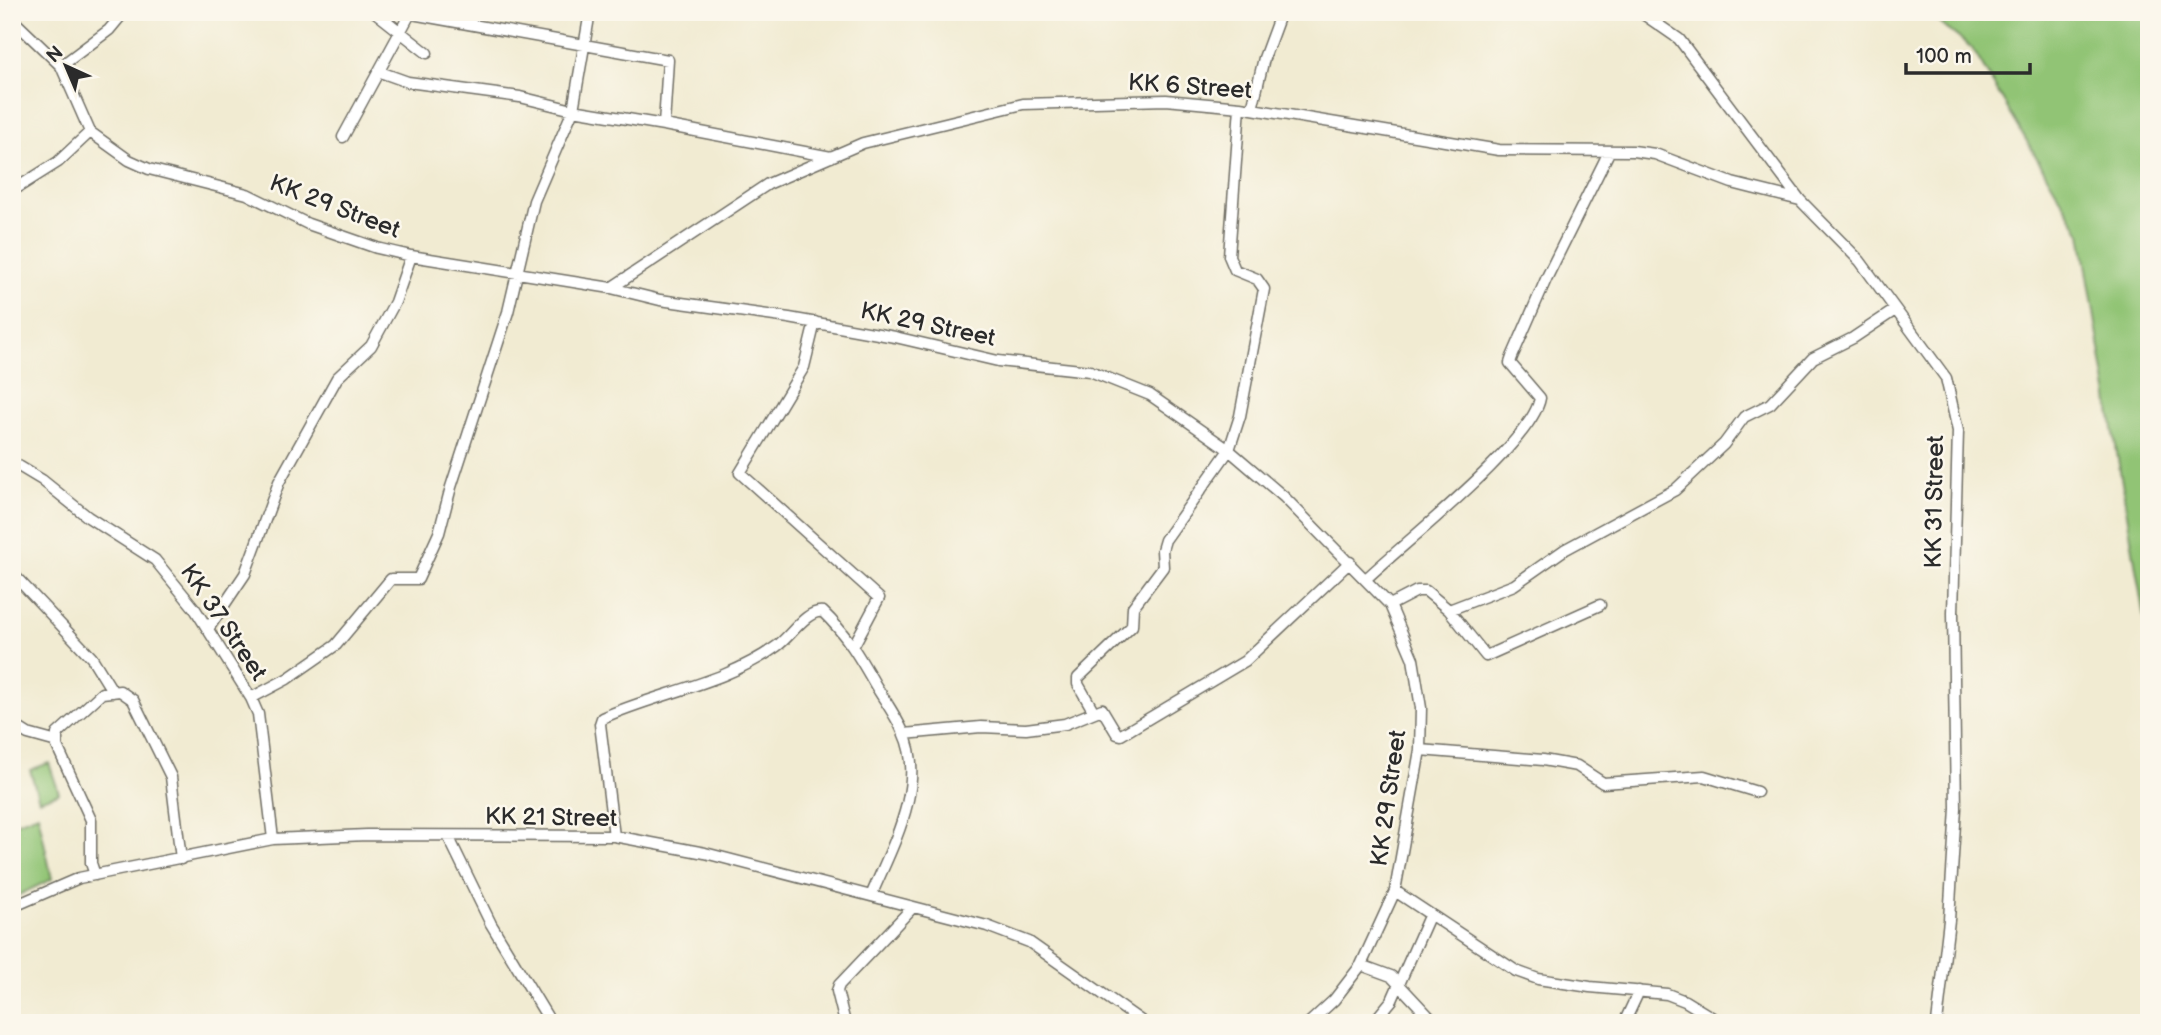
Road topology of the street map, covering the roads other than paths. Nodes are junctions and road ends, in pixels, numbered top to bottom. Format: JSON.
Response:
{"nodes":[{"id":1,"x":124,"y":12,"type":"edge"},
{"id":2,"x":375,"y":12,"type":"edge"},
{"id":3,"x":590,"y":12,"type":"edge"},
{"id":4,"x":1281,"y":12,"type":"edge"},
{"id":5,"x":1640,"y":12,"type":"edge"},
{"id":6,"x":407,"y":13,"type":"edge"},
{"id":7,"x":12,"y":19,"type":"edge"},
{"id":8,"x":399,"y":32,"type":"junction"},
{"id":9,"x":585,"y":47,"type":"junction"},
{"id":10,"x":428,"y":53,"type":"dead end"},
{"id":11,"x":61,"y":66,"type":"junction"},
{"id":12,"x":380,"y":72,"type":"junction"},
{"id":13,"x":1240,"y":107,"type":"junction"},
{"id":14,"x":1252,"y":109,"type":"junction"},
{"id":15,"x":573,"y":110,"type":"junction"},
{"id":16,"x":664,"y":125,"type":"junction"},
{"id":17,"x":90,"y":132,"type":"junction"},
{"id":18,"x":343,"y":136,"type":"dead end"},
{"id":19,"x":1609,"y":152,"type":"junction"},
{"id":20,"x":831,"y":157,"type":"junction"},
{"id":21,"x":12,"y":191,"type":"edge"},
{"id":22,"x":1800,"y":200,"type":"junction"},
{"id":23,"x":411,"y":256,"type":"junction"},
{"id":24,"x":518,"y":273,"type":"junction"},
{"id":25,"x":611,"y":288,"type":"junction"},
{"id":26,"x":1895,"y":310,"type":"junction"},
{"id":27,"x":815,"y":322,"type":"junction"},
{"id":28,"x":1229,"y":450,"type":"junction"},
{"id":29,"x":12,"y":462,"type":"edge"},
{"id":30,"x":1350,"y":562,"type":"junction"},
{"id":31,"x":12,"y":573,"type":"edge"},
{"id":32,"x":1367,"y":578,"type":"junction"},
{"id":33,"x":1390,"y":605,"type":"junction"},
{"id":34,"x":1600,"y":605,"type":"dead end"},
{"id":35,"x":1449,"y":610,"type":"junction"},
{"id":36,"x":208,"y":629,"type":"junction"},
{"id":37,"x":853,"y":645,"type":"junction"},
{"id":38,"x":113,"y":692,"type":"junction"},
{"id":39,"x":251,"y":698,"type":"junction"},
{"id":40,"x":1094,"y":712,"type":"junction"},
{"id":41,"x":12,"y":724,"type":"edge"},
{"id":42,"x":904,"y":734,"type":"junction"},
{"id":43,"x":57,"y":742,"type":"junction"},
{"id":44,"x":1420,"y":750,"type":"junction"},
{"id":45,"x":1757,"y":792,"type":"dead end"},
{"id":46,"x":614,"y":836,"type":"junction"},
{"id":47,"x":450,"y":838,"type":"junction"},
{"id":48,"x":273,"y":839,"type":"junction"},
{"id":49,"x":181,"y":859,"type":"junction"},
{"id":50,"x":95,"y":875,"type":"junction"},
{"id":51,"x":1395,"y":891,"type":"junction"},
{"id":52,"x":871,"y":896,"type":"junction"},
{"id":53,"x":12,"y":907,"type":"edge"},
{"id":54,"x":913,"y":908,"type":"junction"},
{"id":55,"x":1430,"y":914,"type":"junction"},
{"id":56,"x":1361,"y":965,"type":"junction"},
{"id":57,"x":1399,"y":983,"type":"junction"},
{"id":58,"x":1639,"y":991,"type":"junction"},
{"id":59,"x":551,"y":1023,"type":"edge"},
{"id":60,"x":845,"y":1023,"type":"edge"},
{"id":61,"x":1144,"y":1023,"type":"edge"},
{"id":62,"x":1309,"y":1023,"type":"edge"},
{"id":63,"x":1373,"y":1023,"type":"edge"},
{"id":64,"x":1435,"y":1023,"type":"edge"},
{"id":65,"x":1624,"y":1023,"type":"edge"},
{"id":66,"x":1721,"y":1023,"type":"edge"},
{"id":67,"x":1937,"y":1023,"type":"edge"}],
"edges":[{"from":1,"to":11,"type":"street"},
{"from":2,"to":8,"type":"street"},
{"from":3,"to":9,"type":"street"},
{"from":4,"to":14,"type":"street"},
{"from":5,"to":22,"type":"street","name":"KK 31 Street"},
{"from":6,"to":8,"type":"street"},
{"from":6,"to":9,"type":"street"},
{"from":7,"to":11,"type":"street"},
{"from":8,"to":10,"type":"street"},
{"from":8,"to":12,"type":"street"},
{"from":9,"to":15,"type":"street"},
{"from":9,"to":16,"type":"street"},
{"from":11,"to":17,"type":"street"},
{"from":12,"to":15,"type":"street"},
{"from":12,"to":18,"type":"street"},
{"from":13,"to":14,"type":"street","name":"KK 6 Street"},
{"from":13,"to":20,"type":"street","name":"KK 6 Street"},
{"from":13,"to":28,"type":"street"},
{"from":14,"to":19,"type":"street","name":"KK 6 Street"},
{"from":15,"to":16,"type":"street"},
{"from":15,"to":24,"type":"street"},
{"from":16,"to":20,"type":"street"},
{"from":17,"to":21,"type":"street"},
{"from":17,"to":23,"type":"street","name":"KK 29 Street"},
{"from":19,"to":22,"type":"street","name":"KK 6 Street"},
{"from":19,"to":32,"type":"street"},
{"from":20,"to":25,"type":"street","name":"KK 6 Street"},
{"from":22,"to":26,"type":"street","name":"KK 31 Street"},
{"from":23,"to":24,"type":"street","name":"KK 29 Street"},
{"from":23,"to":36,"type":"street"},
{"from":24,"to":25,"type":"street","name":"KK 29 Street"},
{"from":24,"to":39,"type":"street"},
{"from":25,"to":27,"type":"street","name":"KK 29 Street"},
{"from":26,"to":35,"type":"street"},
{"from":26,"to":67,"type":"street","name":"KK 31 Street"},
{"from":27,"to":28,"type":"street","name":"KK 29 Street"},
{"from":27,"to":37,"type":"street"},
{"from":28,"to":30,"type":"street","name":"KK 29 Street"},
{"from":28,"to":40,"type":"street"},
{"from":29,"to":36,"type":"street","name":"KK 37 Street"},
{"from":30,"to":32,"type":"street","name":"KK 29 Street"},
{"from":30,"to":40,"type":"street"},
{"from":31,"to":38,"type":"street"},
{"from":32,"to":33,"type":"street","name":"KK 29 Street"},
{"from":33,"to":35,"type":"street"},
{"from":33,"to":44,"type":"street","name":"KK 29 Street"},
{"from":34,"to":35,"type":"street"},
{"from":36,"to":39,"type":"street","name":"KK 37 Street"},
{"from":37,"to":42,"type":"street"},
{"from":37,"to":46,"type":"street"},
{"from":38,"to":43,"type":"street"},
{"from":38,"to":49,"type":"street"},
{"from":39,"to":48,"type":"street","name":"KK 37 Street"},
{"from":40,"to":42,"type":"street"},
{"from":41,"to":43,"type":"street"},
{"from":42,"to":52,"type":"street"},
{"from":43,"to":50,"type":"street"},
{"from":44,"to":45,"type":"street"},
{"from":44,"to":51,"type":"street","name":"KK 29 Street"},
{"from":46,"to":47,"type":"street","name":"KK 21 Street"},
{"from":46,"to":52,"type":"street","name":"KK 21 Street"},
{"from":47,"to":48,"type":"street","name":"KK 21 Street"},
{"from":47,"to":59,"type":"street"},
{"from":48,"to":49,"type":"street","name":"KK 21 Street"},
{"from":49,"to":50,"type":"street","name":"KK 21 Street"},
{"from":50,"to":53,"type":"street","name":"KK 21 Street"},
{"from":51,"to":55,"type":"street"},
{"from":51,"to":56,"type":"street","name":"KK 29 Street"},
{"from":52,"to":54,"type":"street","name":"KK 21 Street"},
{"from":54,"to":60,"type":"street"},
{"from":54,"to":61,"type":"street","name":"KK 21 Street"},
{"from":55,"to":57,"type":"street"},
{"from":55,"to":58,"type":"street"},
{"from":56,"to":57,"type":"street"},
{"from":56,"to":62,"type":"street","name":"KK 29 Street"},
{"from":57,"to":63,"type":"street"},
{"from":57,"to":64,"type":"street"},
{"from":58,"to":65,"type":"street"},
{"from":58,"to":66,"type":"street"}]}
